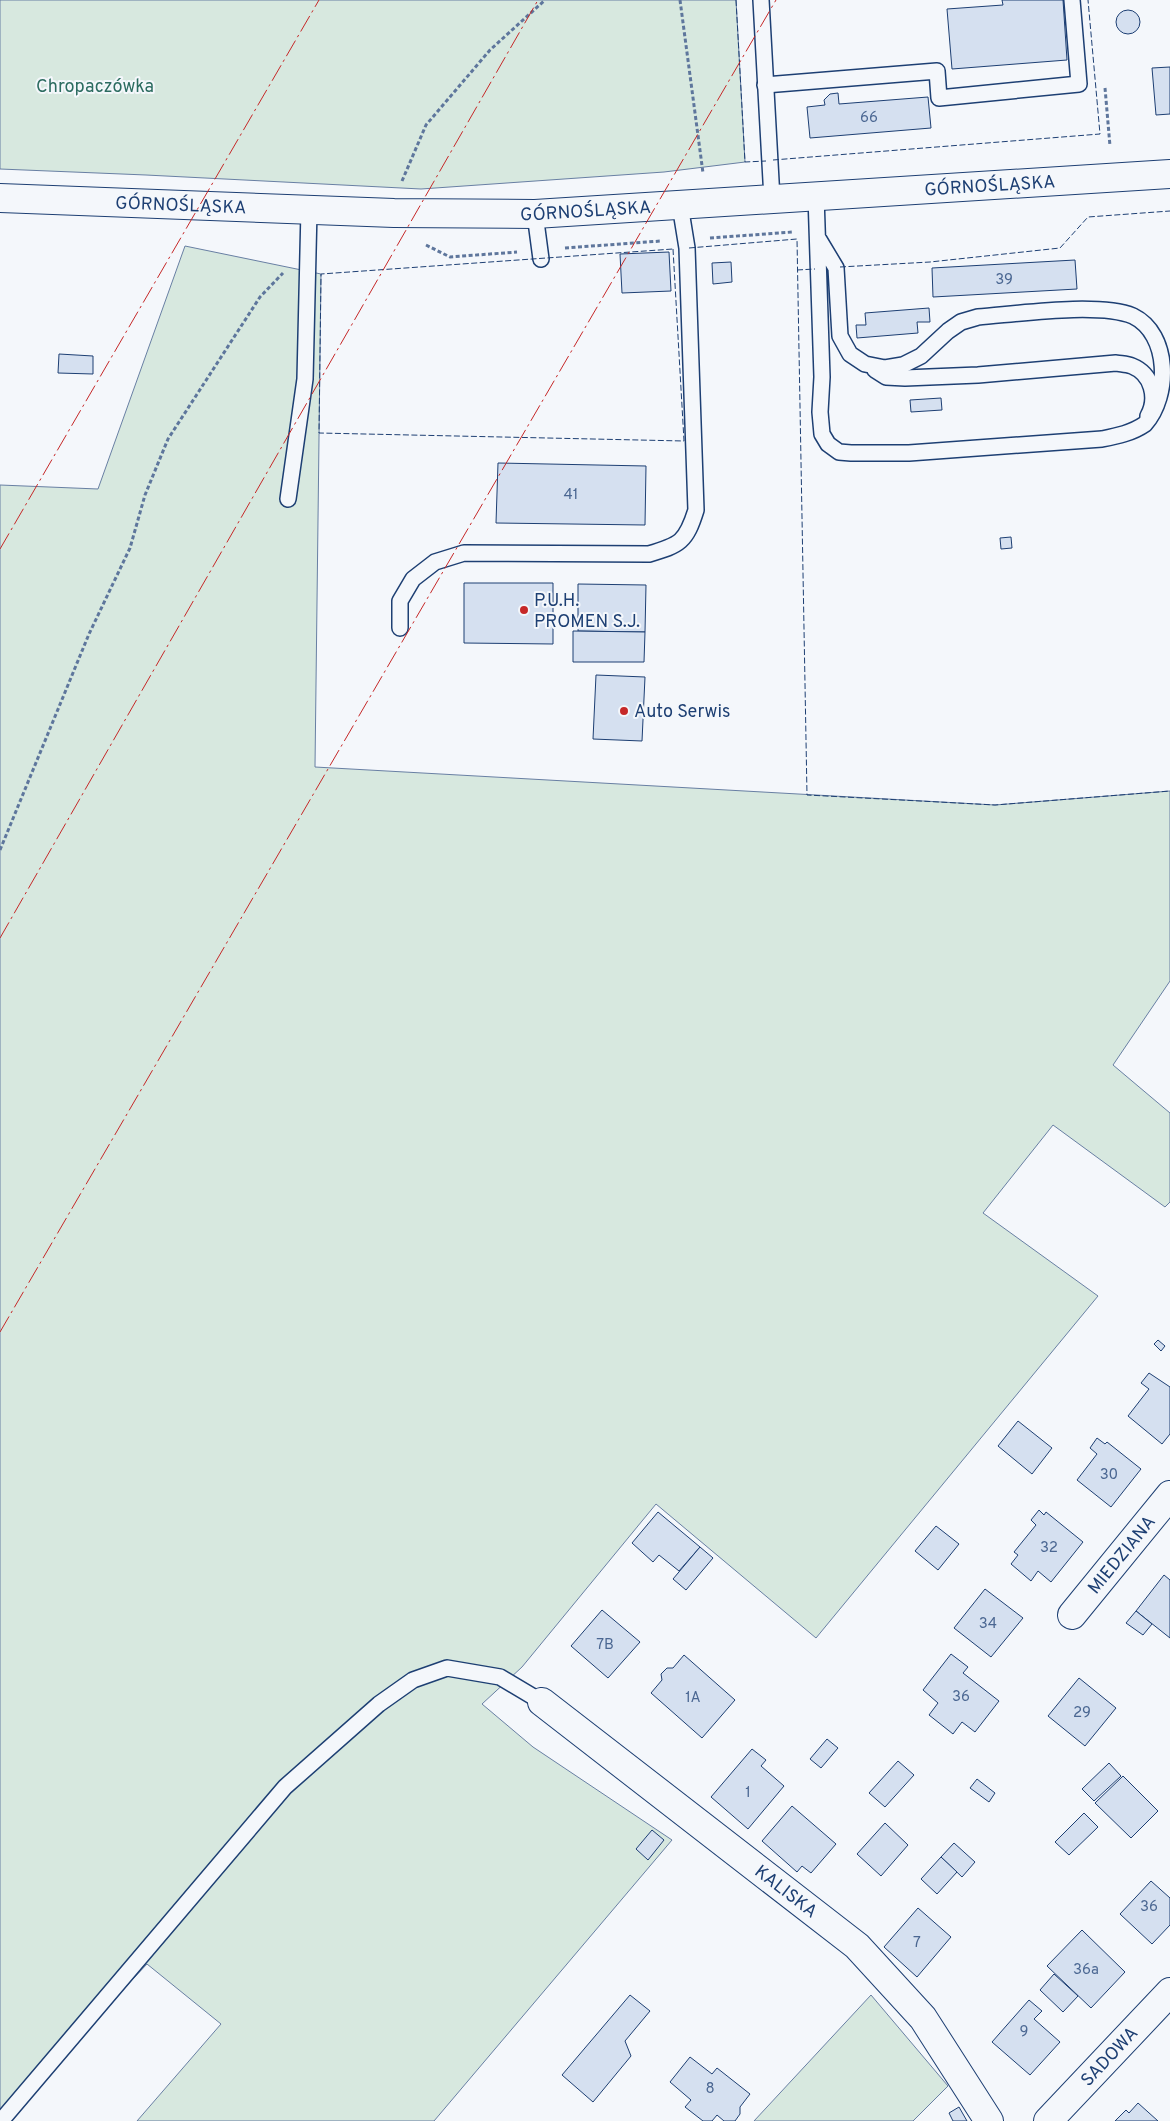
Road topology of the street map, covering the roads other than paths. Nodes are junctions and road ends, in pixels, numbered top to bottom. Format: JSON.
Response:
{"nodes":[{"id":1,"x":761,"y":0,"type":"edge"},
{"id":2,"x":1072,"y":0,"type":"edge"},
{"id":3,"x":765,"y":85,"type":"junction"},
{"id":4,"x":1170,"y":174,"type":"edge"},
{"id":5,"x":816,"y":196,"type":"junction"},
{"id":6,"x":0,"y":198,"type":"edge"},
{"id":7,"x":772,"y":199,"type":"junction"},
{"id":8,"x":693,"y":204,"type":"junction"},
{"id":9,"x":310,"y":210,"type":"junction"},
{"id":10,"x":535,"y":214,"type":"junction"},
{"id":11,"x":818,"y":238,"type":"junction"},
{"id":12,"x":541,"y":259,"type":"dead end"},
{"id":13,"x":865,"y":364,"type":"junction"},
{"id":14,"x":1144,"y":424,"type":"junction"},
{"id":15,"x":288,"y":499,"type":"dead end"},
{"id":16,"x":400,"y":628,"type":"dead end"},
{"id":17,"x":1170,"y":1495,"type":"edge"},
{"id":18,"x":1072,"y":1615,"type":"dead end"},
{"id":19,"x":542,"y":1702,"type":"joint"},
{"id":20,"x":1170,"y":1992,"type":"edge"},
{"id":21,"x":1,"y":2121,"type":"edge"},
{"id":22,"x":989,"y":2121,"type":"edge"},
{"id":23,"x":1048,"y":2121,"type":"edge"}],
"edges":[{"from":1,"to":3,"type":"lane"},
{"from":2,"to":3,"type":"lane"},
{"from":3,"to":7,"type":"lane"},
{"from":4,"to":5,"type":"street","name":"GÓRNOŚLĄSKA"},
{"from":5,"to":7,"type":"street","name":"GÓRNOŚLĄSKA"},
{"from":5,"to":11,"type":"lane"},
{"from":6,"to":9,"type":"street","name":"GÓRNOŚLĄSKA"},
{"from":7,"to":8,"type":"street","name":"GÓRNOŚLĄSKA"},
{"from":8,"to":10,"type":"street","name":"GÓRNOŚLĄSKA"},
{"from":8,"to":16,"type":"lane"},
{"from":9,"to":10,"type":"street","name":"GÓRNOŚLĄSKA"},
{"from":9,"to":15,"type":"lane"},
{"from":10,"to":12,"type":"lane"},
{"from":11,"to":13,"type":"lane"},
{"from":11,"to":14,"type":"lane"},
{"from":13,"to":14,"type":"lane"},
{"from":13,"to":14,"type":"lane"},
{"from":17,"to":18,"type":"street","name":"MIEDZIANA"},
{"from":19,"to":21,"type":"lane"},
{"from":19,"to":22,"type":"street","name":"KALISKA"},
{"from":20,"to":23,"type":"street","name":"SADOWA"}]}
